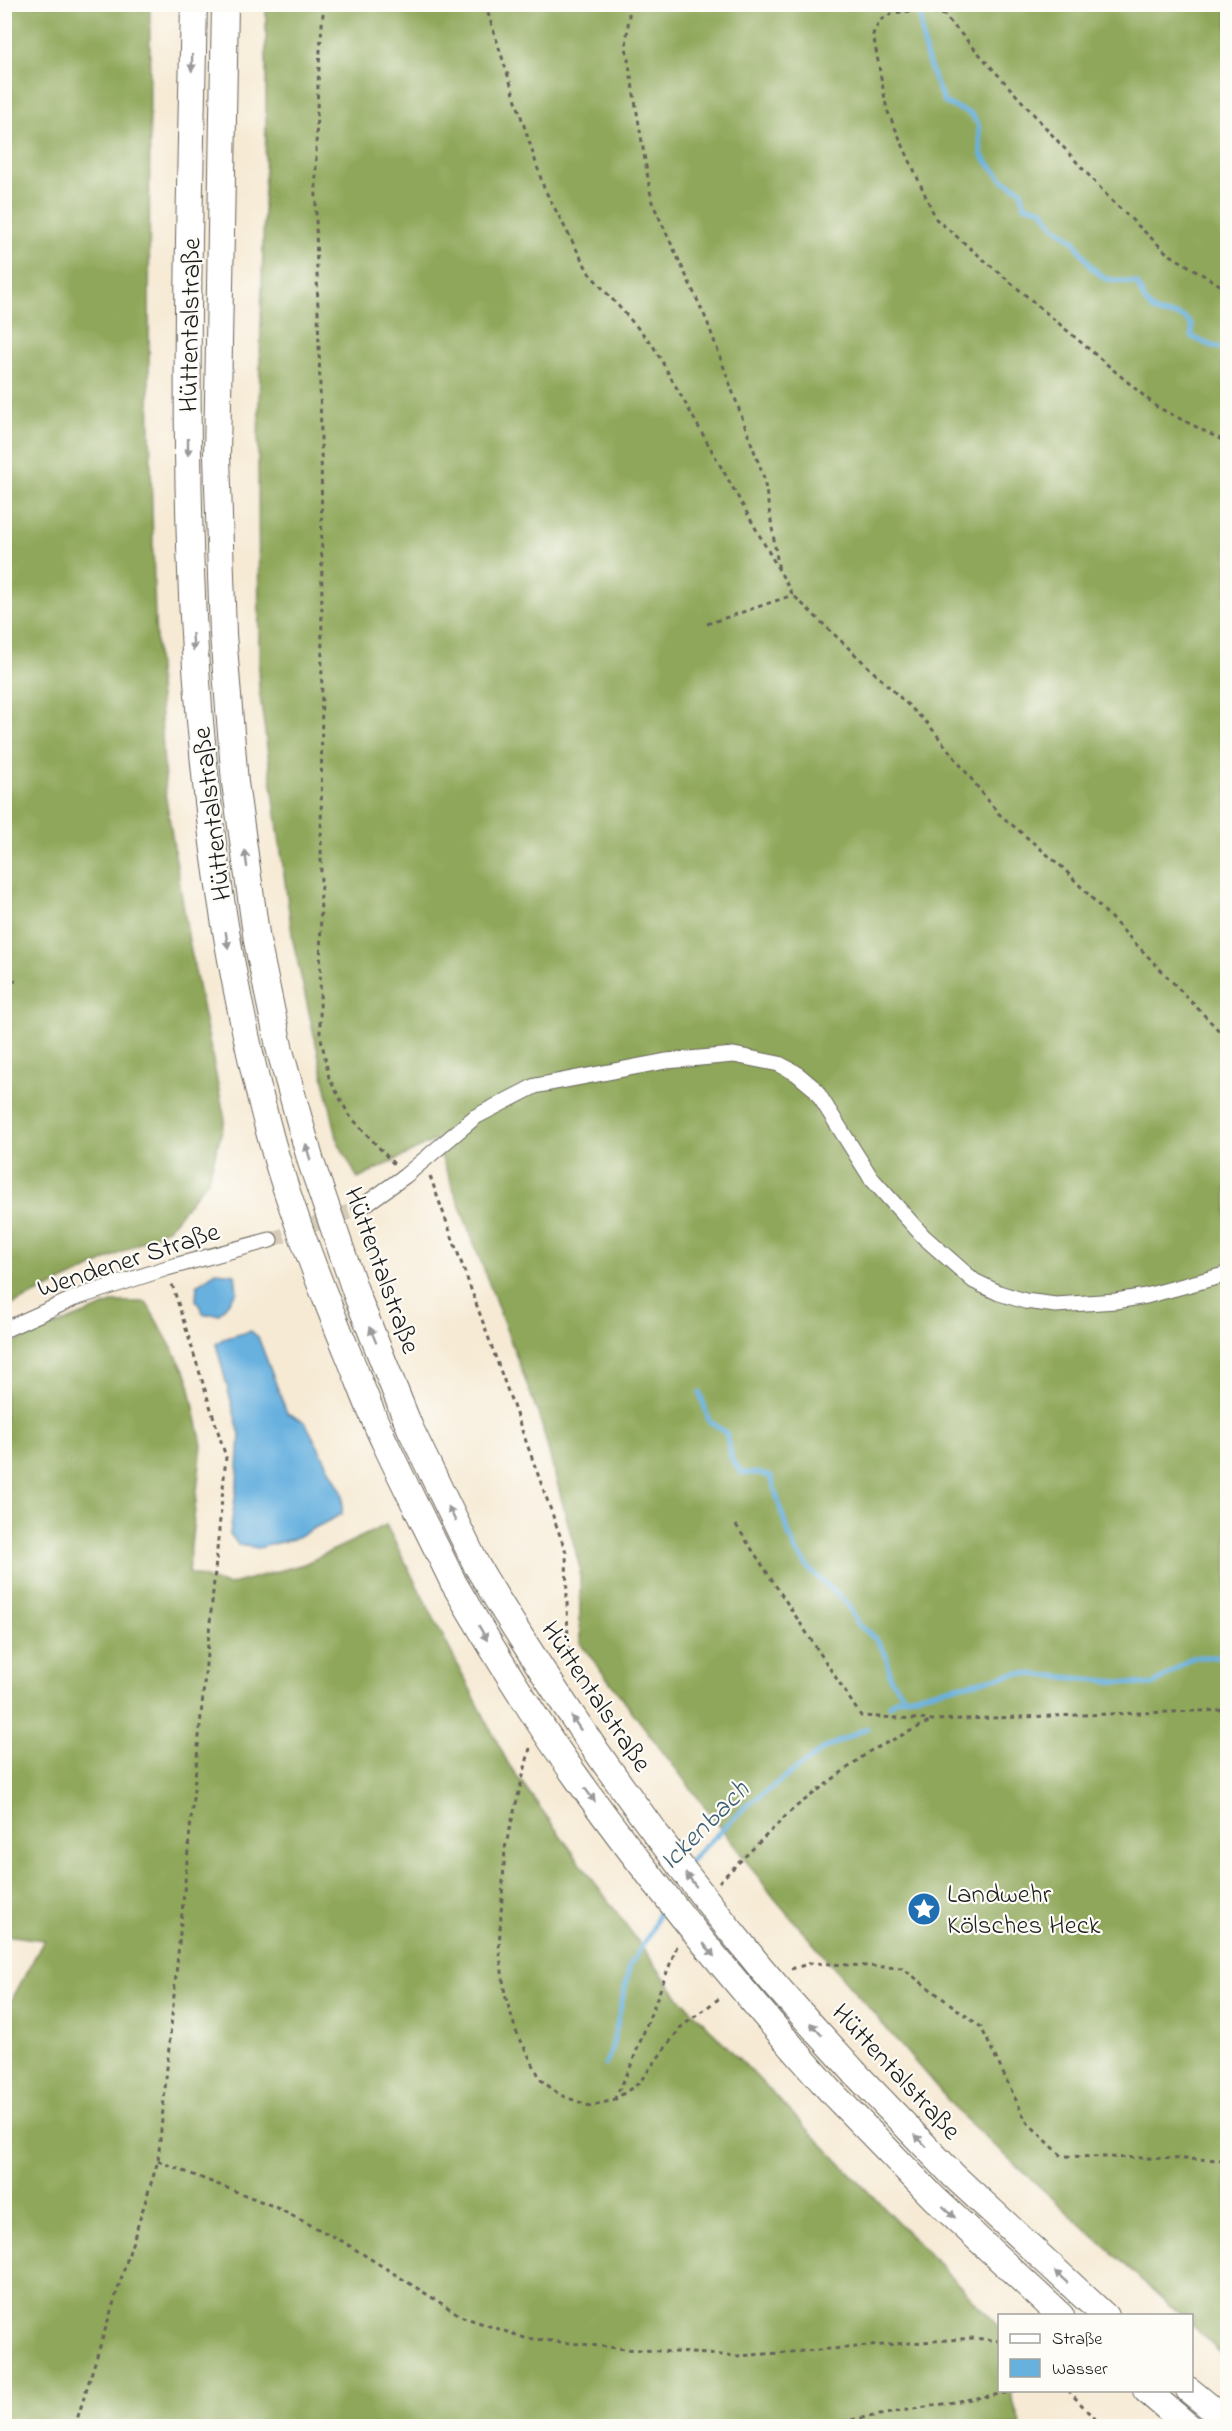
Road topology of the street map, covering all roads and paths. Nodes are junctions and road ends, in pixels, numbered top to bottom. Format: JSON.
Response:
{"nodes":[{"id":1,"x":194,"y":4,"type":"edge"},
{"id":2,"x":225,"y":4,"type":"edge"},
{"id":3,"x":324,"y":4,"type":"edge"},
{"id":4,"x":485,"y":4,"type":"edge"},
{"id":5,"x":630,"y":4,"type":"edge"},
{"id":6,"x":1227,"y":290,"type":"edge"},
{"id":7,"x":1227,"y":443,"type":"edge"},
{"id":8,"x":779,"y":574,"type":"junction"},
{"id":9,"x":793,"y":595,"type":"junction"},
{"id":10,"x":707,"y":624,"type":"dead end"},
{"id":11,"x":16,"y":981,"type":"dead end"},
{"id":12,"x":4,"y":982,"type":"edge"},
{"id":13,"x":1227,"y":1040,"type":"edge"},
{"id":14,"x":424,"y":1160,"type":"junction"},
{"id":15,"x":405,"y":1176,"type":"junction"},
{"id":16,"x":360,"y":1208,"type":"tunnel mouth"},
{"id":17,"x":270,"y":1240,"type":"tunnel mouth"},
{"id":18,"x":167,"y":1268,"type":"junction"},
{"id":19,"x":1227,"y":1274,"type":"edge"},
{"id":20,"x":4,"y":1330,"type":"edge"},
{"id":21,"x":736,"y":1526,"type":"dead end"},
{"id":22,"x":560,"y":1670,"type":"dead end"},
{"id":23,"x":1227,"y":1710,"type":"edge"},
{"id":24,"x":933,"y":1720,"type":"junction"},
{"id":25,"x":531,"y":1745,"type":"dead end"},
{"id":26,"x":716,"y":1887,"type":"dead end"},
{"id":27,"x":680,"y":1942,"type":"dead end"},
{"id":28,"x":791,"y":1969,"type":"dead end"},
{"id":29,"x":728,"y":1993,"type":"dead end"},
{"id":30,"x":614,"y":2100,"type":"junction"},
{"id":31,"x":1227,"y":2160,"type":"edge"},
{"id":32,"x":158,"y":2161,"type":"junction"},
{"id":33,"x":1058,"y":2314,"type":"edge"},
{"id":34,"x":1103,"y":2314,"type":"edge"},
{"id":35,"x":998,"y":2341,"type":"edge"},
{"id":36,"x":1012,"y":2392,"type":"edge"},
{"id":37,"x":1069,"y":2392,"type":"edge"},
{"id":38,"x":1147,"y":2392,"type":"edge"},
{"id":39,"x":1190,"y":2392,"type":"edge"},
{"id":40,"x":1227,"y":2422,"type":"edge"},
{"id":41,"x":75,"y":2427,"type":"edge"},
{"id":42,"x":816,"y":2427,"type":"edge"},
{"id":43,"x":1101,"y":2427,"type":"edge"},
{"id":44,"x":1188,"y":2427,"type":"edge"}],
"edges":[{"from":1,"to":33,"type":"highway","name":"Hüttentalstraße","one_way":true,"bridge":true},
{"from":34,"to":2,"type":"highway","name":"Hüttentalstraße","one_way":true,"bridge":true},
{"from":3,"to":15,"type":"path"},
{"from":4,"to":8,"type":"path"},
{"from":5,"to":8,"type":"path"},
{"from":6,"to":7,"type":"path"},
{"from":8,"to":9,"type":"path"},
{"from":9,"to":10,"type":"path"},
{"from":9,"to":13,"type":"path"},
{"from":11,"to":12,"type":"path"},
{"from":14,"to":15,"type":"street"},
{"from":14,"to":19,"type":"street"},
{"from":14,"to":22,"type":"path"},
{"from":15,"to":16,"type":"street"},
{"from":17,"to":18,"type":"street","name":"Wendener Straße"},
{"from":18,"to":20,"type":"street","name":"Wendener Straße"},
{"from":18,"to":32,"type":"path"},
{"from":21,"to":24,"type":"path"},
{"from":23,"to":24,"type":"path"},
{"from":24,"to":26,"type":"path"},
{"from":25,"to":30,"type":"path"},
{"from":27,"to":30,"type":"path"},
{"from":28,"to":31,"type":"path"},
{"from":29,"to":30,"type":"path"},
{"from":32,"to":35,"type":"path"},
{"from":32,"to":41,"type":"path"},
{"from":36,"to":42,"type":"path"},
{"from":37,"to":43,"type":"path"},
{"from":38,"to":44,"type":"highway"},
{"from":39,"to":40,"type":"highway"}]}
